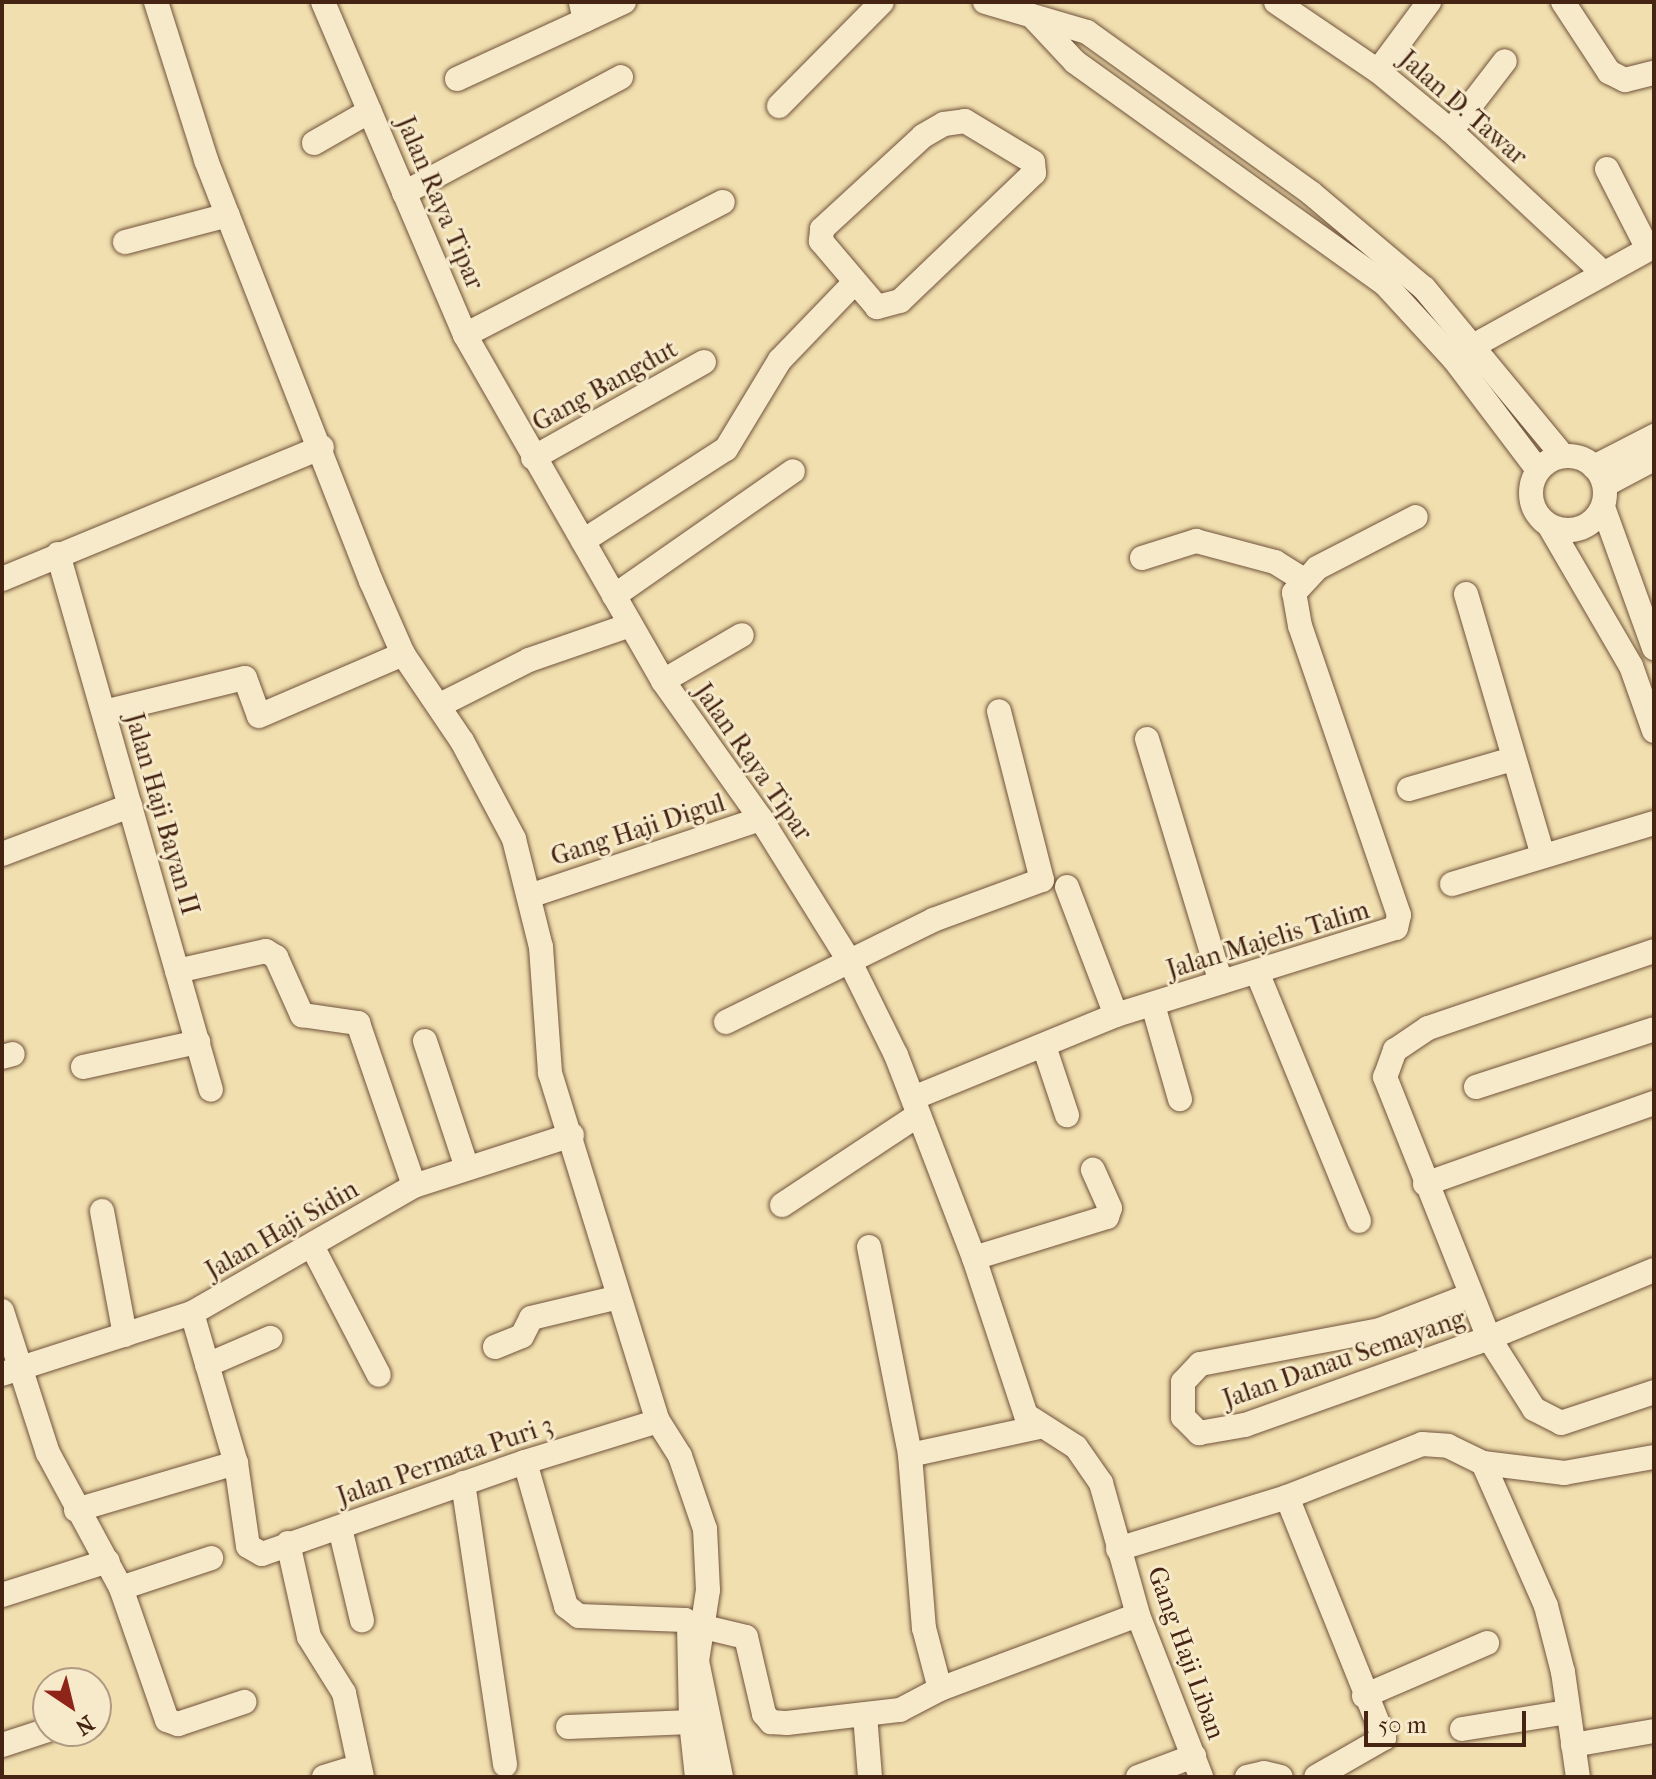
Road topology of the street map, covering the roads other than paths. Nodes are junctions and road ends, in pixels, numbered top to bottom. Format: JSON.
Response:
{"nodes":[{"id":1,"x":156,"y":2,"type":"edge"},
{"id":2,"x":323,"y":2,"type":"edge"},
{"id":3,"x":624,"y":2,"type":"edge"},
{"id":4,"x":882,"y":2,"type":"edge"},
{"id":5,"x":985,"y":2,"type":"edge"},
{"id":6,"x":1276,"y":2,"type":"edge"},
{"id":7,"x":1429,"y":2,"type":"edge"},
{"id":8,"x":1563,"y":2,"type":"edge"},
{"id":9,"x":583,"y":11,"type":"edge"},
{"id":10,"x":1034,"y":18,"type":"junction"},
{"id":11,"x":1505,"y":61,"type":"dead end"},
{"id":12,"x":1378,"y":71,"type":"junction"},
{"id":13,"x":1654,"y":73,"type":"edge"},
{"id":14,"x":621,"y":77,"type":"dead end"},
{"id":15,"x":457,"y":79,"type":"dead end"},
{"id":16,"x":779,"y":106,"type":"dead end"},
{"id":17,"x":370,"y":111,"type":"junction"},
{"id":18,"x":1451,"y":131,"type":"junction"},
{"id":19,"x":314,"y":143,"type":"dead end"},
{"id":20,"x":1607,"y":169,"type":"dead end"},
{"id":21,"x":404,"y":193,"type":"junction"},
{"id":22,"x":723,"y":202,"type":"dead end"},
{"id":23,"x":228,"y":215,"type":"junction"},
{"id":24,"x":125,"y":242,"type":"dead end"},
{"id":25,"x":1651,"y":248,"type":"edge"},
{"id":26,"x":1601,"y":271,"type":"junction"},
{"id":27,"x":854,"y":283,"type":"junction"},
{"id":28,"x":465,"y":335,"type":"junction"},
{"id":29,"x":1474,"y":343,"type":"junction"},
{"id":30,"x":1454,"y":359,"type":"junction"},
{"id":31,"x":704,"y":362,"type":"dead end"},
{"id":32,"x":1654,"y":436,"type":"edge"},
{"id":33,"x":322,"y":447,"type":"junction"},
{"id":34,"x":1563,"y":456,"type":"junction"},
{"id":35,"x":533,"y":458,"type":"junction"},
{"id":36,"x":1654,"y":459,"type":"edge"},
{"id":37,"x":1538,"y":470,"type":"junction"},
{"id":38,"x":793,"y":471,"type":"dead end"},
{"id":39,"x":1601,"y":486,"type":"junction"},
{"id":40,"x":1416,"y":517,"type":"dead end"},
{"id":41,"x":1550,"y":527,"type":"junction"},
{"id":42,"x":583,"y":541,"type":"junction"},
{"id":43,"x":58,"y":554,"type":"junction"},
{"id":44,"x":1142,"y":558,"type":"dead end"},
{"id":45,"x":2,"y":579,"type":"edge"},
{"id":46,"x":1302,"y":579,"type":"junction"},
{"id":47,"x":1466,"y":594,"type":"dead end"},
{"id":48,"x":614,"y":596,"type":"junction"},
{"id":49,"x":630,"y":625,"type":"junction"},
{"id":50,"x":742,"y":635,"type":"dead end"},
{"id":51,"x":1654,"y":648,"type":"edge"},
{"id":52,"x":403,"y":654,"type":"junction"},
{"id":53,"x":1654,"y":657,"type":"edge"},
{"id":54,"x":1631,"y":666,"type":"junction"},
{"id":55,"x":663,"y":681,"type":"junction"},
{"id":56,"x":440,"y":705,"type":"junction"},
{"id":57,"x":999,"y":711,"type":"dead end"},
{"id":58,"x":104,"y":712,"type":"junction"},
{"id":59,"x":1654,"y":731,"type":"edge"},
{"id":60,"x":1147,"y":739,"type":"dead end"},
{"id":61,"x":1513,"y":759,"type":"junction"},
{"id":62,"x":1409,"y":789,"type":"dead end"},
{"id":63,"x":130,"y":806,"type":"junction"},
{"id":64,"x":761,"y":819,"type":"junction"},
{"id":65,"x":1654,"y":823,"type":"edge"},
{"id":66,"x":1542,"y":853,"type":"junction"},
{"id":67,"x":2,"y":854,"type":"edge"},
{"id":68,"x":1452,"y":884,"type":"dead end"},
{"id":69,"x":1067,"y":887,"type":"dead end"},
{"id":70,"x":532,"y":895,"type":"junction"},
{"id":71,"x":1654,"y":951,"type":"edge"},
{"id":72,"x":850,"y":962,"type":"junction"},
{"id":73,"x":177,"y":971,"type":"junction"},
{"id":74,"x":1257,"y":972,"type":"junction"},
{"id":75,"x":1221,"y":982,"type":"junction"},
{"id":76,"x":1153,"y":1005,"type":"junction"},
{"id":77,"x":1116,"y":1015,"type":"junction"},
{"id":78,"x":726,"y":1022,"type":"dead end"},
{"id":79,"x":1654,"y":1029,"type":"edge"},
{"id":80,"x":425,"y":1041,"type":"dead end"},
{"id":81,"x":198,"y":1042,"type":"junction"},
{"id":82,"x":1044,"y":1046,"type":"junction"},
{"id":83,"x":83,"y":1067,"type":"dead end"},
{"id":84,"x":1476,"y":1087,"type":"dead end"},
{"id":85,"x":211,"y":1090,"type":"dead end"},
{"id":86,"x":1180,"y":1099,"type":"dead end"},
{"id":87,"x":1654,"y":1103,"type":"edge"},
{"id":88,"x":915,"y":1106,"type":"junction"},
{"id":89,"x":1067,"y":1115,"type":"dead end"},
{"id":90,"x":572,"y":1135,"type":"junction"},
{"id":91,"x":467,"y":1168,"type":"junction"},
{"id":92,"x":1093,"y":1170,"type":"dead end"},
{"id":93,"x":1425,"y":1184,"type":"junction"},
{"id":94,"x":414,"y":1186,"type":"junction"},
{"id":95,"x":782,"y":1205,"type":"dead end"},
{"id":96,"x":102,"y":1211,"type":"dead end"},
{"id":97,"x":1359,"y":1221,"type":"dead end"},
{"id":98,"x":312,"y":1246,"type":"junction"},
{"id":99,"x":869,"y":1247,"type":"dead end"},
{"id":100,"x":974,"y":1258,"type":"junction"},
{"id":101,"x":1654,"y":1270,"type":"edge"},
{"id":102,"x":1471,"y":1295,"type":"junction"},
{"id":103,"x":619,"y":1297,"type":"junction"},
{"id":104,"x":2,"y":1311,"type":"edge"},
{"id":105,"x":192,"y":1313,"type":"junction"},
{"id":106,"x":125,"y":1335,"type":"junction"},
{"id":107,"x":270,"y":1338,"type":"dead end"},
{"id":108,"x":1489,"y":1338,"type":"junction"},
{"id":109,"x":495,"y":1347,"type":"dead end"},
{"id":110,"x":207,"y":1365,"type":"junction"},
{"id":111,"x":10,"y":1373,"type":"edge"},
{"id":112,"x":379,"y":1375,"type":"dead end"},
{"id":113,"x":1654,"y":1392,"type":"edge"},
{"id":114,"x":658,"y":1421,"type":"junction"},
{"id":115,"x":1040,"y":1427,"type":"junction"},
{"id":116,"x":910,"y":1455,"type":"junction"},
{"id":117,"x":1654,"y":1457,"type":"edge"},
{"id":118,"x":525,"y":1462,"type":"junction"},
{"id":119,"x":236,"y":1463,"type":"junction"},
{"id":120,"x":1483,"y":1463,"type":"junction"},
{"id":121,"x":463,"y":1483,"type":"junction"},
{"id":122,"x":1287,"y":1497,"type":"junction"},
{"id":123,"x":76,"y":1510,"type":"junction"},
{"id":124,"x":340,"y":1528,"type":"junction"},
{"id":125,"x":288,"y":1543,"type":"junction"},
{"id":126,"x":1118,"y":1549,"type":"junction"},
{"id":127,"x":211,"y":1558,"type":"dead end"},
{"id":128,"x":108,"y":1561,"type":"junction"},
{"id":129,"x":121,"y":1588,"type":"junction"},
{"id":130,"x":2,"y":1595,"type":"edge"},
{"id":131,"x":1138,"y":1615,"type":"junction"},
{"id":132,"x":362,"y":1620,"type":"dead end"},
{"id":133,"x":704,"y":1627,"type":"junction"},
{"id":134,"x":1487,"y":1643,"type":"dead end"},
{"id":135,"x":940,"y":1689,"type":"junction"},
{"id":136,"x":1364,"y":1696,"type":"junction"},
{"id":137,"x":244,"y":1702,"type":"dead end"},
{"id":138,"x":1567,"y":1712,"type":"junction"},
{"id":139,"x":865,"y":1715,"type":"junction"},
{"id":140,"x":691,"y":1722,"type":"junction"},
{"id":141,"x":568,"y":1727,"type":"dead end"},
{"id":142,"x":1462,"y":1729,"type":"dead end"},
{"id":143,"x":1654,"y":1731,"type":"edge"},
{"id":144,"x":32,"y":1735,"type":"edge"},
{"id":145,"x":2,"y":1745,"type":"edge"},
{"id":146,"x":1573,"y":1745,"type":"junction"},
{"id":147,"x":505,"y":1765,"type":"dead end"},
{"id":148,"x":1198,"y":1767,"type":"edge"},
{"id":149,"x":344,"y":1775,"type":"edge"},
{"id":150,"x":697,"y":1777,"type":"edge"},
{"id":151,"x":721,"y":1777,"type":"edge"},
{"id":152,"x":870,"y":1777,"type":"edge"},
{"id":153,"x":1138,"y":1777,"type":"edge"},
{"id":154,"x":1247,"y":1777,"type":"edge"},
{"id":155,"x":1281,"y":1777,"type":"edge"},
{"id":156,"x":1316,"y":1777,"type":"edge"},
{"id":157,"x":1578,"y":1777,"type":"edge"}],
"edges":[{"from":1,"to":23,"type":"street"},
{"from":2,"to":17,"type":"street","name":"Jalan Raya Tipar"},
{"from":3,"to":9,"type":"street"},
{"from":4,"to":16,"type":"street"},
{"from":5,"to":10,"type":"street"},
{"from":6,"to":12,"type":"street","name":"Jalan D. Tawar"},
{"from":7,"to":12,"type":"street"},
{"from":8,"to":13,"type":"street"},
{"from":9,"to":15,"type":"street"},
{"from":10,"to":29,"type":"street"},
{"from":10,"to":30,"type":"street"},
{"from":11,"to":18,"type":"street"},
{"from":12,"to":18,"type":"street","name":"Jalan D. Tawar"},
{"from":14,"to":21,"type":"street"},
{"from":17,"to":19,"type":"street"},
{"from":17,"to":21,"type":"street","name":"Jalan Raya Tipar"},
{"from":18,"to":26,"type":"street","name":"Jalan D. Tawar"},
{"from":20,"to":25,"type":"street"},
{"from":21,"to":28,"type":"street","name":"Jalan Raya Tipar"},
{"from":22,"to":28,"type":"street"},
{"from":23,"to":24,"type":"street"},
{"from":23,"to":33,"type":"street"},
{"from":25,"to":26,"type":"street"},
{"from":26,"to":29,"type":"street"},
{"from":27,"to":27,"type":"street"},
{"from":27,"to":42,"type":"street"},
{"from":28,"to":35,"type":"street","name":"Jalan Raya Tipar"},
{"from":29,"to":30,"type":"street"},
{"from":29,"to":34,"type":"street"},
{"from":30,"to":37,"type":"street"},
{"from":31,"to":35,"type":"street","name":"Gang Bangdut"},
{"from":32,"to":39,"type":"street"},
{"from":33,"to":43,"type":"street"},
{"from":33,"to":52,"type":"street"},
{"from":34,"to":37,"type":"street"},
{"from":34,"to":39,"type":"street"},
{"from":35,"to":42,"type":"street","name":"Jalan Raya Tipar"},
{"from":36,"to":39,"type":"street"},
{"from":37,"to":41,"type":"street"},
{"from":38,"to":48,"type":"street"},
{"from":39,"to":41,"type":"street"},
{"from":39,"to":51,"type":"street"},
{"from":40,"to":46,"type":"street"},
{"from":41,"to":54,"type":"street"},
{"from":42,"to":48,"type":"street","name":"Jalan Raya Tipar"},
{"from":43,"to":45,"type":"street"},
{"from":43,"to":58,"type":"street","name":"Jalan Haji Bayan II"},
{"from":44,"to":46,"type":"street"},
{"from":46,"to":74,"type":"street","name":"Jalan Majelis Talim"},
{"from":47,"to":61,"type":"street"},
{"from":48,"to":49,"type":"street","name":"Jalan Raya Tipar"},
{"from":49,"to":55,"type":"street","name":"Jalan Raya Tipar"},
{"from":49,"to":56,"type":"street"},
{"from":50,"to":55,"type":"street"},
{"from":52,"to":56,"type":"street"},
{"from":52,"to":58,"type":"street"},
{"from":53,"to":54,"type":"street"},
{"from":54,"to":59,"type":"street"},
{"from":55,"to":64,"type":"street","name":"Jalan Raya Tipar"},
{"from":56,"to":70,"type":"street"},
{"from":57,"to":72,"type":"street"},
{"from":58,"to":63,"type":"street","name":"Jalan Haji Bayan II"},
{"from":60,"to":75,"type":"street"},
{"from":61,"to":62,"type":"street"},
{"from":61,"to":66,"type":"street"},
{"from":63,"to":67,"type":"street"},
{"from":63,"to":73,"type":"street","name":"Jalan Haji Bayan II"},
{"from":64,"to":70,"type":"street","name":"Gang Haji Digul"},
{"from":64,"to":72,"type":"street","name":"Jalan Raya Tipar"},
{"from":65,"to":66,"type":"street"},
{"from":66,"to":68,"type":"street"},
{"from":69,"to":77,"type":"street"},
{"from":70,"to":90,"type":"street"},
{"from":71,"to":93,"type":"street"},
{"from":72,"to":78,"type":"street"},
{"from":72,"to":88,"type":"street","name":"Jalan Raya Tipar"},
{"from":73,"to":81,"type":"street","name":"Jalan Haji Bayan II"},
{"from":73,"to":94,"type":"street"},
{"from":74,"to":75,"type":"street","name":"Jalan Majelis Talim"},
{"from":74,"to":97,"type":"street"},
{"from":75,"to":76,"type":"street","name":"Jalan Majelis Talim"},
{"from":76,"to":77,"type":"street","name":"Jalan Majelis Talim"},
{"from":76,"to":86,"type":"street"},
{"from":77,"to":82,"type":"street","name":"Jalan Majelis Talim"},
{"from":79,"to":84,"type":"street"},
{"from":80,"to":91,"type":"street"},
{"from":81,"to":83,"type":"street"},
{"from":81,"to":85,"type":"street","name":"Jalan Haji Bayan II"},
{"from":82,"to":88,"type":"street","name":"Jalan Majelis Talim"},
{"from":82,"to":89,"type":"street"},
{"from":87,"to":93,"type":"street"},
{"from":88,"to":95,"type":"street","name":"Jalan Majelis Talim"},
{"from":88,"to":100,"type":"street","name":"Jalan Raya Tipar"},
{"from":90,"to":91,"type":"street","name":"Jalan Haji Sidin"},
{"from":90,"to":103,"type":"street"},
{"from":91,"to":94,"type":"street","name":"Jalan Haji Sidin"},
{"from":92,"to":100,"type":"street"},
{"from":93,"to":102,"type":"street"},
{"from":94,"to":98,"type":"street","name":"Jalan Haji Sidin"},
{"from":96,"to":106,"type":"street"},
{"from":98,"to":105,"type":"street","name":"Jalan Haji Sidin"},
{"from":98,"to":112,"type":"street"},
{"from":99,"to":116,"type":"street"},
{"from":100,"to":115,"type":"street","name":"Jalan Raya Tipar"},
{"from":101,"to":108,"type":"street","name":"Jalan Danau Semayang"},
{"from":102,"to":108,"type":"street"},
{"from":102,"to":108,"type":"street","name":"Jalan Danau Semayang"},
{"from":103,"to":109,"type":"street"},
{"from":103,"to":114,"type":"street"},
{"from":104,"to":111,"type":"street"},
{"from":105,"to":106,"type":"street","name":"Jalan Haji Sidin"},
{"from":105,"to":110,"type":"street"},
{"from":106,"to":111,"type":"street","name":"Jalan Haji Sidin"},
{"from":107,"to":110,"type":"street"},
{"from":108,"to":113,"type":"street"},
{"from":110,"to":119,"type":"street"},
{"from":111,"to":123,"type":"street"},
{"from":114,"to":118,"type":"street","name":"Jalan Permata Puri 3"},
{"from":114,"to":133,"type":"street"},
{"from":115,"to":116,"type":"street"},
{"from":115,"to":126,"type":"street","name":"Jalan Raya Tipar"},
{"from":116,"to":135,"type":"street"},
{"from":117,"to":120,"type":"street"},
{"from":118,"to":121,"type":"street","name":"Jalan Permata Puri 3"},
{"from":118,"to":140,"type":"street"},
{"from":119,"to":123,"type":"street"},
{"from":119,"to":125,"type":"street","name":"Jalan Permata Puri 3"},
{"from":120,"to":122,"type":"street"},
{"from":120,"to":138,"type":"street"},
{"from":121,"to":124,"type":"street","name":"Jalan Permata Puri 3"},
{"from":121,"to":147,"type":"street"},
{"from":122,"to":126,"type":"street"},
{"from":122,"to":136,"type":"street"},
{"from":123,"to":128,"type":"street"},
{"from":124,"to":125,"type":"street","name":"Jalan Permata Puri 3"},
{"from":124,"to":132,"type":"street"},
{"from":125,"to":149,"type":"street"},
{"from":126,"to":131,"type":"street","name":"Gang Haji Liban"},
{"from":127,"to":129,"type":"street"},
{"from":128,"to":129,"type":"street"},
{"from":128,"to":130,"type":"street"},
{"from":129,"to":137,"type":"street"},
{"from":131,"to":135,"type":"street"},
{"from":131,"to":148,"type":"street","name":"Gang Haji Liban"},
{"from":133,"to":139,"type":"street"},
{"from":133,"to":151,"type":"street"},
{"from":134,"to":136,"type":"street"},
{"from":135,"to":139,"type":"street"},
{"from":136,"to":156,"type":"street"},
{"from":138,"to":142,"type":"street"},
{"from":138,"to":146,"type":"street"},
{"from":139,"to":152,"type":"street"},
{"from":140,"to":141,"type":"street"},
{"from":140,"to":150,"type":"street"},
{"from":143,"to":146,"type":"street"},
{"from":144,"to":145,"type":"street"},
{"from":146,"to":157,"type":"street"},
{"from":148,"to":153,"type":"street"},
{"from":154,"to":155,"type":"street"}]}
